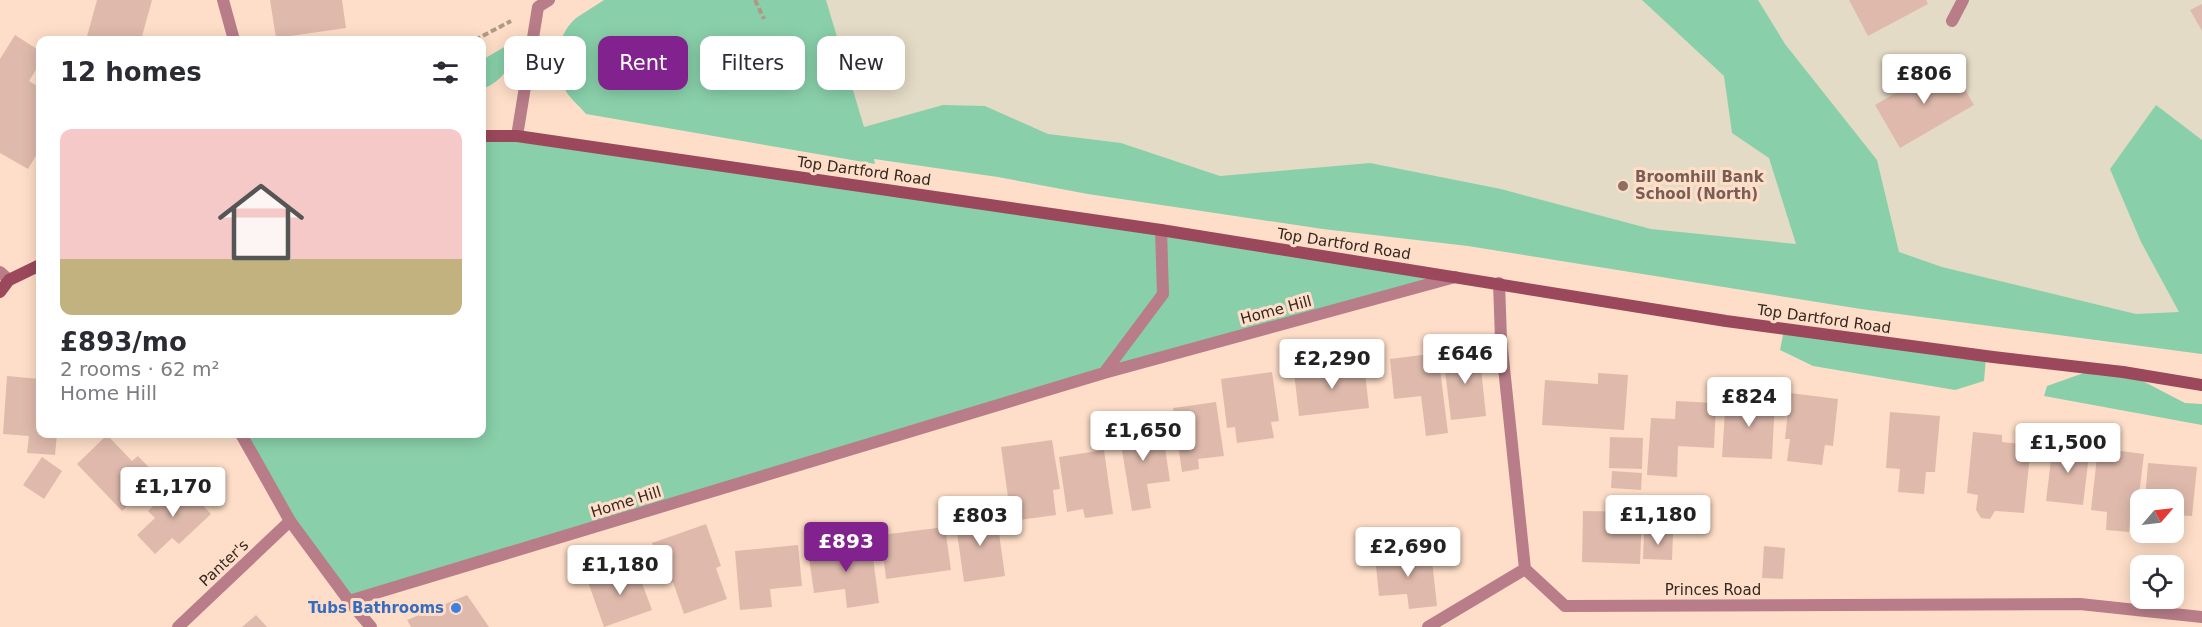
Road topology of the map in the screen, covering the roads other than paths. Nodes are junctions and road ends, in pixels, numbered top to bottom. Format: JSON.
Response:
{"nodes":[{"id":1,"x":224,"y":0,"type":"edge"},
{"id":2,"x":549,"y":0,"type":"edge"},
{"id":3,"x":1963,"y":0,"type":"edge"},
{"id":4,"x":1952,"y":21,"type":"dead end"},
{"id":5,"x":233,"y":36,"type":"edge"},
{"id":6,"x":486,"y":135,"type":"edge"},
{"id":7,"x":518,"y":136,"type":"junction"},
{"id":8,"x":1161,"y":230,"type":"junction"},
{"id":9,"x":36,"y":266,"type":"edge"},
{"id":10,"x":5,"y":276,"type":"edge"},
{"id":11,"x":1456,"y":276,"type":"junction"},
{"id":12,"x":1499,"y":284,"type":"junction"},
{"id":13,"x":0,"y":292,"type":"edge"},
{"id":14,"x":1104,"y":373,"type":"junction"},
{"id":15,"x":2202,"y":385,"type":"edge"},
{"id":16,"x":243,"y":438,"type":"edge"},
{"id":17,"x":290,"y":521,"type":"junction"},
{"id":18,"x":1525,"y":569,"type":"junction"},
{"id":19,"x":349,"y":601,"type":"junction"},
{"id":20,"x":2202,"y":617,"type":"edge"},
{"id":21,"x":178,"y":627,"type":"edge"},
{"id":22,"x":371,"y":627,"type":"edge"},
{"id":23,"x":1428,"y":627,"type":"edge"}],
"edges":[{"from":1,"to":5,"type":"street"},
{"from":2,"to":7,"type":"street"},
{"from":3,"to":4,"type":"street"},
{"from":6,"to":7,"type":"main road","name":"Top Dartford Road"},
{"from":7,"to":8,"type":"main road","name":"Top Dartford Road"},
{"from":8,"to":11,"type":"main road","name":"Top Dartford Road"},
{"from":8,"to":14,"type":"street"},
{"from":9,"to":10,"type":"main road"},
{"from":10,"to":13,"type":"main road"},
{"from":11,"to":12,"type":"main road","name":"Top Dartford Road"},
{"from":11,"to":14,"type":"street","name":"Home Hill"},
{"from":12,"to":15,"type":"main road","name":"Top Dartford Road"},
{"from":12,"to":18,"type":"street"},
{"from":14,"to":19,"type":"street","name":"Home Hill"},
{"from":16,"to":17,"type":"street"},
{"from":17,"to":19,"type":"street"},
{"from":17,"to":21,"type":"street","name":"Panter's"},
{"from":18,"to":20,"type":"street","name":"Princes Road"},
{"from":18,"to":23,"type":"street"},
{"from":19,"to":22,"type":"street"}]}
